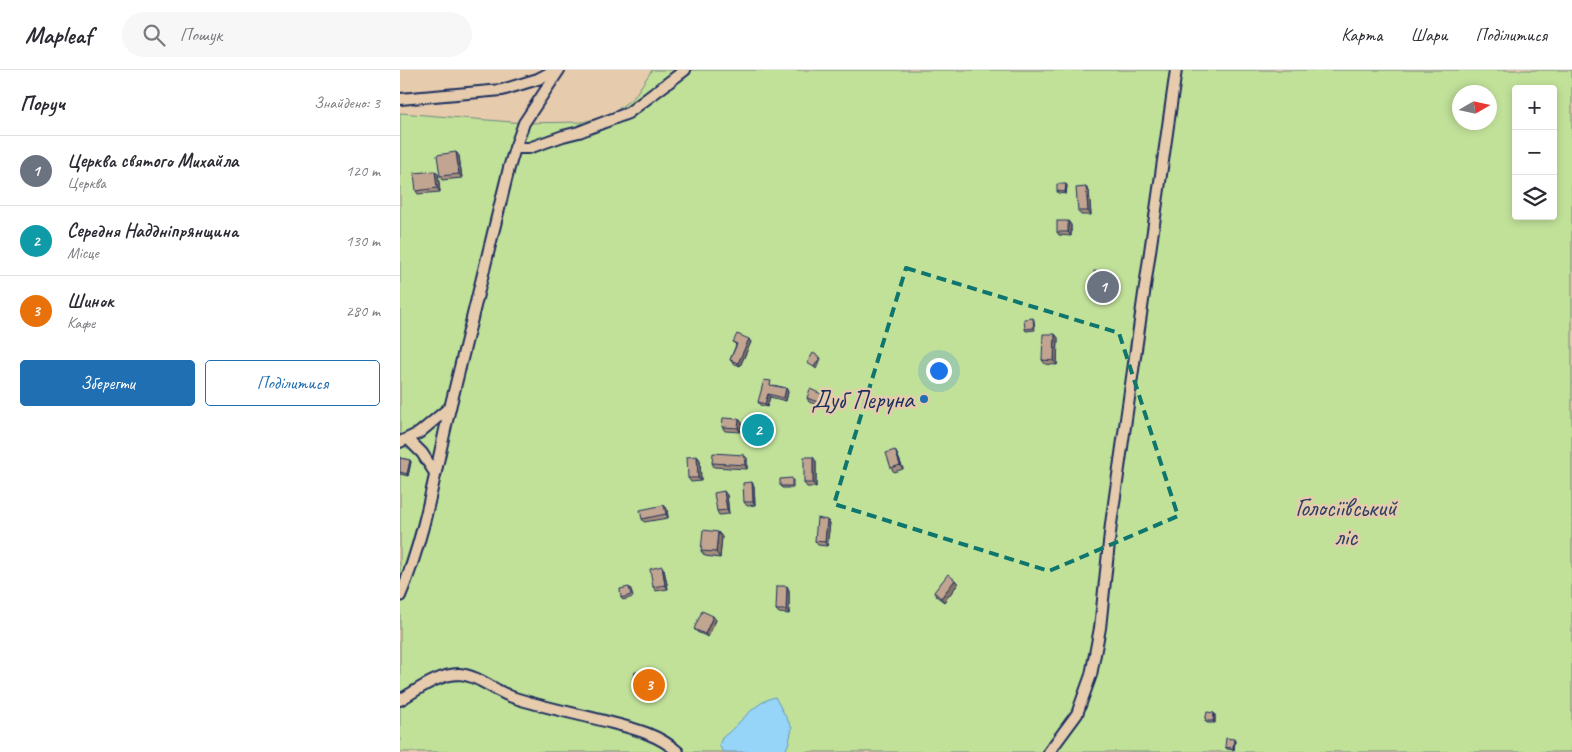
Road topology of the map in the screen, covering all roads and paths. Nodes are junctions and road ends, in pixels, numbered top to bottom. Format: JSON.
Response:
{"nodes":[{"id":1,"x":555,"y":70,"type":"edge"},
{"id":2,"x":559,"y":70,"type":"edge"},
{"id":3,"x":685,"y":70,"type":"edge"},
{"id":4,"x":1176,"y":70,"type":"edge"},
{"id":5,"x":400,"y":98,"type":"edge"},
{"id":6,"x":515,"y":148,"type":"junction"},
{"id":7,"x":450,"y":407,"type":"junction"},
{"id":8,"x":404,"y":441,"type":"edge"},
{"id":9,"x":435,"y":473,"type":"junction"},
{"id":10,"x":400,"y":596,"type":"edge"},
{"id":11,"x":400,"y":700,"type":"edge"},
{"id":12,"x":678,"y":752,"type":"edge"},
{"id":13,"x":1049,"y":752,"type":"edge"}],
"edges":[{"from":1,"to":5,"type":"lane"},
{"from":2,"to":6,"type":"lane"},
{"from":3,"to":6,"type":"lane"},
{"from":4,"to":13,"type":"lane"},
{"from":6,"to":7,"type":"lane"},
{"from":7,"to":8,"type":"lane"},
{"from":7,"to":9,"type":"lane"},
{"from":8,"to":9,"type":"lane"},
{"from":9,"to":10,"type":"lane"},
{"from":11,"to":12,"type":"lane"}]}
